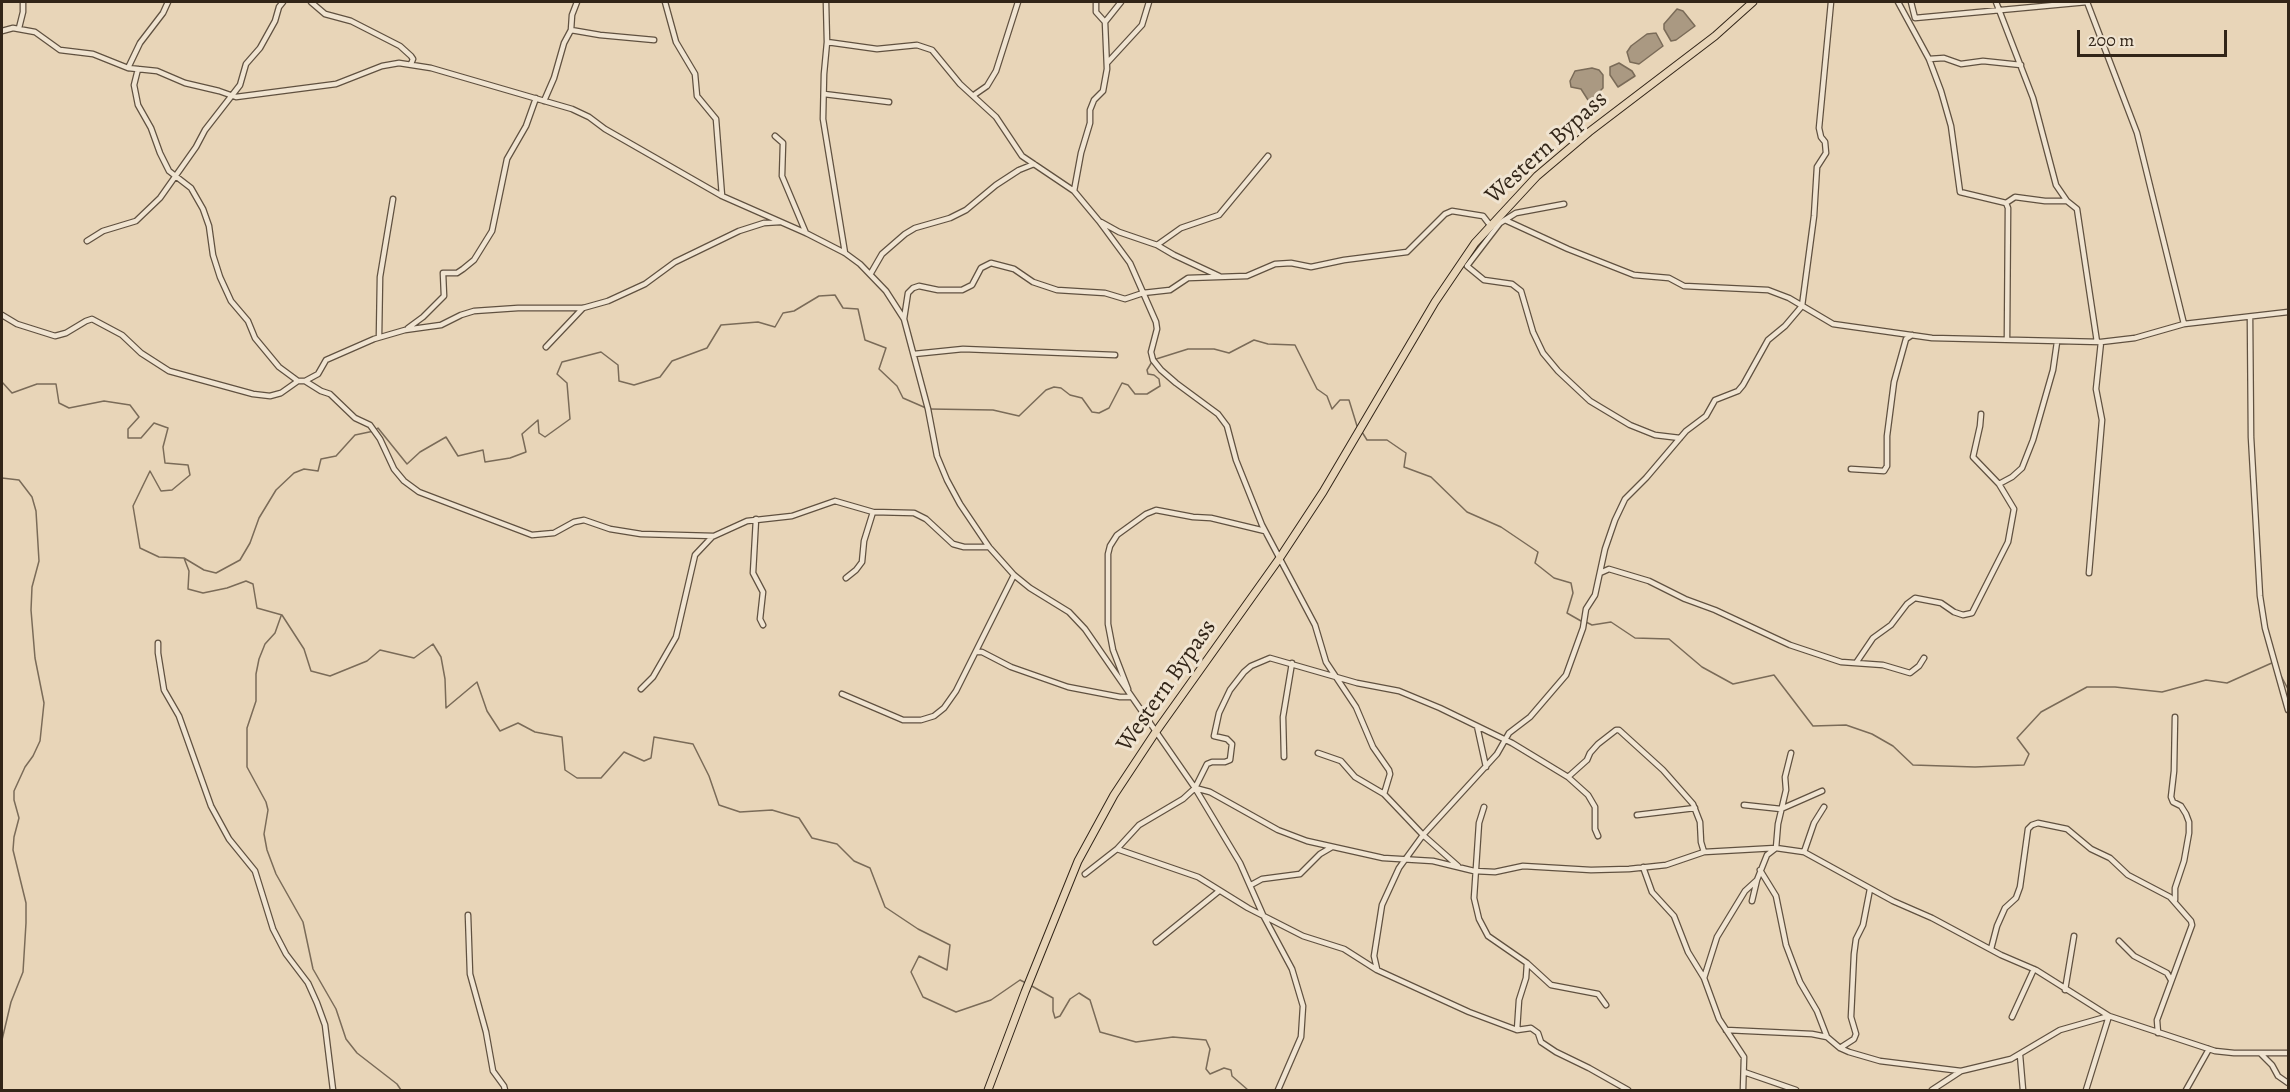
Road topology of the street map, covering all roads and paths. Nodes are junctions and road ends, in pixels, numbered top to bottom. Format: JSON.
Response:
{"nodes":[{"id":1,"x":23,"y":2,"type":"edge"},
{"id":2,"x":168,"y":2,"type":"edge"},
{"id":3,"x":283,"y":2,"type":"edge"},
{"id":4,"x":311,"y":2,"type":"edge"},
{"id":5,"x":577,"y":2,"type":"edge"},
{"id":6,"x":665,"y":2,"type":"edge"},
{"id":7,"x":826,"y":2,"type":"edge"},
{"id":8,"x":1018,"y":2,"type":"edge"},
{"id":9,"x":1096,"y":2,"type":"edge"},
{"id":10,"x":1121,"y":2,"type":"edge"},
{"id":11,"x":1149,"y":2,"type":"edge"},
{"id":12,"x":1754,"y":2,"type":"edge"},
{"id":13,"x":1831,"y":2,"type":"edge"},
{"id":14,"x":1898,"y":2,"type":"edge"},
{"id":15,"x":1911,"y":2,"type":"edge"},
{"id":16,"x":1996,"y":2,"type":"edge"},
{"id":17,"x":2087,"y":2,"type":"edge"},
{"id":18,"x":2001,"y":11,"type":"junction"},
{"id":19,"x":1106,"y":22,"type":"junction"},
{"id":20,"x":18,"y":28,"type":"junction"},
{"id":21,"x":571,"y":30,"type":"junction"},
{"id":22,"x":2,"y":31,"type":"edge"},
{"id":23,"x":654,"y":40,"type":"dead end"},
{"id":24,"x":827,"y":42,"type":"junction"},
{"id":25,"x":1929,"y":59,"type":"junction"},
{"id":26,"x":1108,"y":62,"type":"junction"},
{"id":27,"x":411,"y":64,"type":"junction"},
{"id":28,"x":2021,"y":65,"type":"junction"},
{"id":29,"x":128,"y":68,"type":"junction"},
{"id":30,"x":138,"y":69,"type":"junction"},
{"id":31,"x":824,"y":94,"type":"junction"},
{"id":32,"x":974,"y":95,"type":"junction"},
{"id":33,"x":231,"y":96,"type":"junction"},
{"id":34,"x":536,"y":98,"type":"junction"},
{"id":35,"x":544,"y":101,"type":"junction"},
{"id":36,"x":889,"y":102,"type":"dead end"},
{"id":37,"x":775,"y":136,"type":"dead end"},
{"id":38,"x":1268,"y":156,"type":"dead end"},
{"id":39,"x":1034,"y":164,"type":"junction"},
{"id":40,"x":174,"y":176,"type":"junction"},
{"id":41,"x":1074,"y":191,"type":"junction"},
{"id":42,"x":723,"y":195,"type":"junction"},
{"id":43,"x":393,"y":199,"type":"dead end"},
{"id":44,"x":2067,"y":201,"type":"junction"},
{"id":45,"x":2006,"y":203,"type":"junction"},
{"id":46,"x":1564,"y":204,"type":"dead end"},
{"id":47,"x":1505,"y":220,"type":"junction"},
{"id":48,"x":1099,"y":221,"type":"junction"},
{"id":49,"x":782,"y":222,"type":"junction"},
{"id":50,"x":1490,"y":225,"type":"junction"},
{"id":51,"x":806,"y":233,"type":"junction"},
{"id":52,"x":87,"y":241,"type":"dead end"},
{"id":53,"x":1157,"y":245,"type":"junction"},
{"id":54,"x":845,"y":253,"type":"junction"},
{"id":55,"x":871,"y":273,"type":"junction"},
{"id":56,"x":1219,"y":276,"type":"junction"},
{"id":57,"x":1143,"y":293,"type":"junction"},
{"id":58,"x":1802,"y":306,"type":"junction"},
{"id":59,"x":583,"y":308,"type":"junction"},
{"id":60,"x":2289,"y":312,"type":"edge"},
{"id":61,"x":2,"y":315,"type":"edge"},
{"id":62,"x":423,"y":317,"type":"junction"},
{"id":63,"x":2250,"y":317,"type":"junction"},
{"id":64,"x":904,"y":320,"type":"junction"},
{"id":65,"x":2184,"y":324,"type":"junction"},
{"id":66,"x":430,"y":326,"type":"junction"},
{"id":67,"x":405,"y":330,"type":"junction"},
{"id":68,"x":1912,"y":334,"type":"junction"},
{"id":69,"x":379,"y":337,"type":"junction"},
{"id":70,"x":2007,"y":339,"type":"junction"},
{"id":71,"x":2057,"y":342,"type":"junction"},
{"id":72,"x":2099,"y":342,"type":"junction"},
{"id":73,"x":546,"y":347,"type":"dead end"},
{"id":74,"x":914,"y":354,"type":"junction"},
{"id":75,"x":1115,"y":355,"type":"dead end"},
{"id":76,"x":298,"y":381,"type":"junction"},
{"id":77,"x":305,"y":381,"type":"junction"},
{"id":78,"x":1981,"y":414,"type":"dead end"},
{"id":79,"x":1680,"y":438,"type":"junction"},
{"id":80,"x":1851,"y":469,"type":"dead end"},
{"id":81,"x":1999,"y":484,"type":"junction"},
{"id":82,"x":873,"y":512,"type":"junction"},
{"id":83,"x":756,"y":519,"type":"junction"},
{"id":84,"x":1265,"y":531,"type":"junction"},
{"id":85,"x":714,"y":536,"type":"junction"},
{"id":86,"x":989,"y":547,"type":"junction"},
{"id":87,"x":1279,"y":559,"type":"junction"},
{"id":88,"x":1600,"y":573,"type":"junction"},
{"id":89,"x":2088,"y":573,"type":"dead end"},
{"id":90,"x":1014,"y":574,"type":"junction"},
{"id":91,"x":846,"y":578,"type":"dead end"},
{"id":92,"x":764,"y":626,"type":"dead end"},
{"id":93,"x":158,"y":643,"type":"dead end"},
{"id":94,"x":977,"y":652,"type":"junction"},
{"id":95,"x":1924,"y":658,"type":"dead end"},
{"id":96,"x":1292,"y":663,"type":"junction"},
{"id":97,"x":1856,"y":663,"type":"junction"},
{"id":98,"x":1335,"y":676,"type":"junction"},
{"id":99,"x":641,"y":688,"type":"dead end"},
{"id":100,"x":842,"y":694,"type":"dead end"},
{"id":101,"x":1131,"y":697,"type":"junction"},
{"id":102,"x":2289,"y":710,"type":"edge"},
{"id":103,"x":2175,"y":717,"type":"dead end"},
{"id":104,"x":1477,"y":726,"type":"junction"},
{"id":105,"x":1155,"y":733,"type":"junction"},
{"id":106,"x":1504,"y":740,"type":"junction"},
{"id":107,"x":1318,"y":753,"type":"dead end"},
{"id":108,"x":1791,"y":753,"type":"dead end"},
{"id":109,"x":1284,"y":757,"type":"dead end"},
{"id":110,"x":1486,"y":767,"type":"junction"},
{"id":111,"x":1568,"y":777,"type":"junction"},
{"id":112,"x":1195,"y":788,"type":"junction"},
{"id":113,"x":1822,"y":791,"type":"dead end"},
{"id":114,"x":1384,"y":794,"type":"junction"},
{"id":115,"x":1744,"y":805,"type":"dead end"},
{"id":116,"x":1484,"y":807,"type":"dead end"},
{"id":117,"x":1824,"y":807,"type":"dead end"},
{"id":118,"x":1695,"y":808,"type":"junction"},
{"id":119,"x":1781,"y":809,"type":"junction"},
{"id":120,"x":1637,"y":815,"type":"dead end"},
{"id":121,"x":1423,"y":835,"type":"junction"},
{"id":122,"x":1598,"y":836,"type":"dead end"},
{"id":123,"x":1332,"y":847,"type":"junction"},
{"id":124,"x":1776,"y":848,"type":"junction"},
{"id":125,"x":1117,"y":849,"type":"junction"},
{"id":126,"x":1704,"y":852,"type":"junction"},
{"id":127,"x":1804,"y":852,"type":"junction"},
{"id":128,"x":1405,"y":860,"type":"junction"},
{"id":129,"x":1643,"y":867,"type":"junction"},
{"id":130,"x":1460,"y":868,"type":"junction"},
{"id":131,"x":1760,"y":870,"type":"junction"},
{"id":132,"x":1474,"y":871,"type":"junction"},
{"id":133,"x":1085,"y":874,"type":"dead end"},
{"id":134,"x":1757,"y":880,"type":"junction"},
{"id":135,"x":1251,"y":885,"type":"junction"},
{"id":136,"x":1870,"y":889,"type":"junction"},
{"id":137,"x":1219,"y":891,"type":"junction"},
{"id":138,"x":2175,"y":900,"type":"junction"},
{"id":139,"x":1752,"y":901,"type":"dead end"},
{"id":140,"x":468,"y":915,"type":"dead end"},
{"id":141,"x":1263,"y":915,"type":"junction"},
{"id":142,"x":2074,"y":936,"type":"dead end"},
{"id":143,"x":2118,"y":941,"type":"dead end"},
{"id":144,"x":1156,"y":942,"type":"dead end"},
{"id":145,"x":1991,"y":950,"type":"junction"},
{"id":146,"x":1527,"y":963,"type":"junction"},
{"id":147,"x":2034,"y":969,"type":"junction"},
{"id":148,"x":1377,"y":970,"type":"junction"},
{"id":149,"x":1704,"y":978,"type":"junction"},
{"id":150,"x":2171,"y":980,"type":"junction"},
{"id":151,"x":2065,"y":990,"type":"junction"},
{"id":152,"x":1606,"y":1005,"type":"dead end"},
{"id":153,"x":2109,"y":1016,"type":"junction"},
{"id":154,"x":2012,"y":1017,"type":"dead end"},
{"id":155,"x":1516,"y":1030,"type":"junction"},
{"id":156,"x":1726,"y":1030,"type":"junction"},
{"id":157,"x":2158,"y":1033,"type":"junction"},
{"id":158,"x":1827,"y":1037,"type":"junction"},
{"id":159,"x":1840,"y":1048,"type":"junction"},
{"id":160,"x":2209,"y":1049,"type":"junction"},
{"id":161,"x":2020,"y":1053,"type":"junction"},
{"id":162,"x":2289,"y":1053,"type":"edge"},
{"id":163,"x":2261,"y":1054,"type":"junction"},
{"id":164,"x":1961,"y":1071,"type":"junction"},
{"id":165,"x":1744,"y":1072,"type":"junction"},
{"id":166,"x":2289,"y":1083,"type":"edge"},
{"id":167,"x":333,"y":1090,"type":"edge"},
{"id":168,"x":504,"y":1090,"type":"edge"},
{"id":169,"x":988,"y":1090,"type":"edge"},
{"id":170,"x":1278,"y":1090,"type":"edge"},
{"id":171,"x":1628,"y":1090,"type":"edge"},
{"id":172,"x":1743,"y":1090,"type":"edge"},
{"id":173,"x":1796,"y":1090,"type":"edge"},
{"id":174,"x":1932,"y":1090,"type":"edge"},
{"id":175,"x":2023,"y":1090,"type":"edge"},
{"id":176,"x":2086,"y":1090,"type":"edge"},
{"id":177,"x":2186,"y":1090,"type":"edge"}],
"edges":[{"from":1,"to":20,"type":"street"},
{"from":2,"to":29,"type":"street"},
{"from":3,"to":33,"type":"street"},
{"from":4,"to":27,"type":"street"},
{"from":5,"to":21,"type":"street"},
{"from":6,"to":42,"type":"street"},
{"from":7,"to":24,"type":"street"},
{"from":8,"to":32,"type":"street"},
{"from":9,"to":19,"type":"street"},
{"from":10,"to":19,"type":"street"},
{"from":11,"to":26,"type":"street"},
{"from":12,"to":50,"type":"main road","name":"Western Bypass"},
{"from":13,"to":58,"type":"street"},
{"from":14,"to":25,"type":"street"},
{"from":15,"to":18,"type":"street"},
{"from":16,"to":18,"type":"street"},
{"from":17,"to":18,"type":"street"},
{"from":17,"to":65,"type":"street"},
{"from":18,"to":28,"type":"street"},
{"from":19,"to":26,"type":"street"},
{"from":20,"to":22,"type":"street"},
{"from":20,"to":29,"type":"street"},
{"from":21,"to":23,"type":"street"},
{"from":21,"to":35,"type":"street"},
{"from":24,"to":31,"type":"street"},
{"from":24,"to":32,"type":"street"},
{"from":25,"to":28,"type":"street"},
{"from":25,"to":45,"type":"street"},
{"from":26,"to":41,"type":"street"},
{"from":27,"to":33,"type":"street"},
{"from":27,"to":34,"type":"street"},
{"from":28,"to":44,"type":"street"},
{"from":29,"to":30,"type":"street"},
{"from":30,"to":33,"type":"street"},
{"from":30,"to":40,"type":"street"},
{"from":31,"to":36,"type":"street"},
{"from":31,"to":54,"type":"street"},
{"from":32,"to":39,"type":"street"},
{"from":33,"to":40,"type":"street"},
{"from":34,"to":35,"type":"street"},
{"from":34,"to":62,"type":"street"},
{"from":35,"to":42,"type":"street"},
{"from":37,"to":51,"type":"street"},
{"from":38,"to":53,"type":"street"},
{"from":39,"to":41,"type":"street"},
{"from":39,"to":55,"type":"street"},
{"from":40,"to":52,"type":"street"},
{"from":40,"to":76,"type":"street"},
{"from":41,"to":48,"type":"street"},
{"from":42,"to":49,"type":"street"},
{"from":43,"to":69,"type":"street"},
{"from":44,"to":45,"type":"street"},
{"from":44,"to":72,"type":"street"},
{"from":45,"to":70,"type":"street"},
{"from":46,"to":47,"type":"street"},
{"from":47,"to":58,"type":"street"},
{"from":47,"to":79,"type":"street"},
{"from":48,"to":53,"type":"street"},
{"from":48,"to":57,"type":"street"},
{"from":49,"to":51,"type":"street"},
{"from":49,"to":59,"type":"street"},
{"from":50,"to":56,"type":"street"},
{"from":50,"to":87,"type":"main road","name":"Western Bypass"},
{"from":51,"to":54,"type":"street"},
{"from":53,"to":56,"type":"street"},
{"from":54,"to":55,"type":"street"},
{"from":55,"to":64,"type":"street"},
{"from":56,"to":57,"type":"street"},
{"from":57,"to":64,"type":"street"},
{"from":57,"to":84,"type":"street"},
{"from":58,"to":68,"type":"street"},
{"from":58,"to":79,"type":"street"},
{"from":59,"to":66,"type":"street"},
{"from":59,"to":73,"type":"street"},
{"from":60,"to":63,"type":"street"},
{"from":61,"to":76,"type":"street"},
{"from":62,"to":66,"type":"street"},
{"from":62,"to":67,"type":"street"},
{"from":63,"to":65,"type":"street"},
{"from":63,"to":102,"type":"street"},
{"from":64,"to":74,"type":"street"},
{"from":65,"to":72,"type":"street"},
{"from":66,"to":67,"type":"street"},
{"from":67,"to":69,"type":"street"},
{"from":68,"to":70,"type":"street"},
{"from":68,"to":80,"type":"street"},
{"from":69,"to":77,"type":"street"},
{"from":70,"to":71,"type":"street"},
{"from":71,"to":72,"type":"street"},
{"from":71,"to":81,"type":"street"},
{"from":72,"to":89,"type":"street"},
{"from":74,"to":75,"type":"street"},
{"from":74,"to":86,"type":"street"},
{"from":76,"to":77,"type":"street"},
{"from":77,"to":85,"type":"street"},
{"from":78,"to":81,"type":"street"},
{"from":79,"to":88,"type":"street"},
{"from":81,"to":97,"type":"street"},
{"from":82,"to":83,"type":"street"},
{"from":82,"to":86,"type":"street"},
{"from":82,"to":91,"type":"street"},
{"from":83,"to":85,"type":"street"},
{"from":83,"to":92,"type":"street"},
{"from":84,"to":87,"type":"street"},
{"from":84,"to":101,"type":"street"},
{"from":85,"to":99,"type":"street"},
{"from":86,"to":90,"type":"street"},
{"from":87,"to":98,"type":"street"},
{"from":87,"to":105,"type":"main road","name":"Western Bypass"},
{"from":88,"to":97,"type":"street"},
{"from":88,"to":106,"type":"street"},
{"from":90,"to":94,"type":"street"},
{"from":90,"to":101,"type":"street"},
{"from":93,"to":167,"type":"street"},
{"from":94,"to":100,"type":"street"},
{"from":94,"to":101,"type":"street"},
{"from":95,"to":97,"type":"street"},
{"from":96,"to":98,"type":"street"},
{"from":96,"to":109,"type":"street"},
{"from":96,"to":112,"type":"street"},
{"from":98,"to":104,"type":"street"},
{"from":98,"to":114,"type":"street"},
{"from":101,"to":105,"type":"street"},
{"from":103,"to":138,"type":"street"},
{"from":104,"to":106,"type":"street"},
{"from":104,"to":110,"type":"street"},
{"from":105,"to":112,"type":"street"},
{"from":105,"to":169,"type":"main road","name":"Western Bypass"},
{"from":106,"to":110,"type":"street"},
{"from":106,"to":111,"type":"street"},
{"from":107,"to":114,"type":"street"},
{"from":108,"to":119,"type":"street"},
{"from":110,"to":121,"type":"street"},
{"from":111,"to":118,"type":"street"},
{"from":111,"to":122,"type":"street"},
{"from":112,"to":123,"type":"street"},
{"from":112,"to":125,"type":"street"},
{"from":112,"to":135,"type":"street"},
{"from":113,"to":119,"type":"street"},
{"from":114,"to":121,"type":"street"},
{"from":115,"to":119,"type":"street"},
{"from":116,"to":132,"type":"street"},
{"from":117,"to":127,"type":"street"},
{"from":118,"to":120,"type":"street"},
{"from":118,"to":126,"type":"street"},
{"from":119,"to":124,"type":"street"},
{"from":121,"to":128,"type":"street"},
{"from":121,"to":130,"type":"street"},
{"from":123,"to":128,"type":"street"},
{"from":123,"to":135,"type":"street"},
{"from":124,"to":126,"type":"street"},
{"from":124,"to":127,"type":"street"},
{"from":124,"to":131,"type":"street"},
{"from":125,"to":133,"type":"street"},
{"from":125,"to":137,"type":"street"},
{"from":126,"to":129,"type":"street"},
{"from":127,"to":136,"type":"street"},
{"from":128,"to":130,"type":"street"},
{"from":128,"to":148,"type":"street"},
{"from":129,"to":132,"type":"street"},
{"from":129,"to":149,"type":"street"},
{"from":130,"to":132,"type":"street"},
{"from":131,"to":134,"type":"street"},
{"from":131,"to":158,"type":"street"},
{"from":132,"to":146,"type":"street"},
{"from":134,"to":139,"type":"street"},
{"from":134,"to":149,"type":"street"},
{"from":135,"to":141,"type":"street"},
{"from":136,"to":145,"type":"street"},
{"from":136,"to":159,"type":"street"},
{"from":137,"to":141,"type":"street"},
{"from":137,"to":144,"type":"street"},
{"from":138,"to":145,"type":"street"},
{"from":138,"to":150,"type":"street"},
{"from":140,"to":168,"type":"street"},
{"from":141,"to":148,"type":"street"},
{"from":141,"to":170,"type":"street"},
{"from":142,"to":151,"type":"street"},
{"from":143,"to":150,"type":"street"},
{"from":145,"to":147,"type":"street"},
{"from":146,"to":152,"type":"street"},
{"from":146,"to":155,"type":"street"},
{"from":147,"to":151,"type":"street"},
{"from":147,"to":154,"type":"street"},
{"from":148,"to":155,"type":"street"},
{"from":149,"to":156,"type":"street"},
{"from":150,"to":157,"type":"street"},
{"from":151,"to":153,"type":"street"},
{"from":153,"to":157,"type":"street"},
{"from":153,"to":161,"type":"street"},
{"from":153,"to":176,"type":"street"},
{"from":155,"to":171,"type":"street"},
{"from":156,"to":158,"type":"street"},
{"from":156,"to":165,"type":"street"},
{"from":157,"to":160,"type":"street"},
{"from":158,"to":159,"type":"street"},
{"from":159,"to":164,"type":"street"},
{"from":160,"to":163,"type":"street"},
{"from":160,"to":177,"type":"street"},
{"from":161,"to":164,"type":"street"},
{"from":161,"to":175,"type":"street"},
{"from":162,"to":163,"type":"street"},
{"from":163,"to":166,"type":"street"},
{"from":164,"to":174,"type":"street"},
{"from":165,"to":172,"type":"street"},
{"from":165,"to":173,"type":"street"}]}
